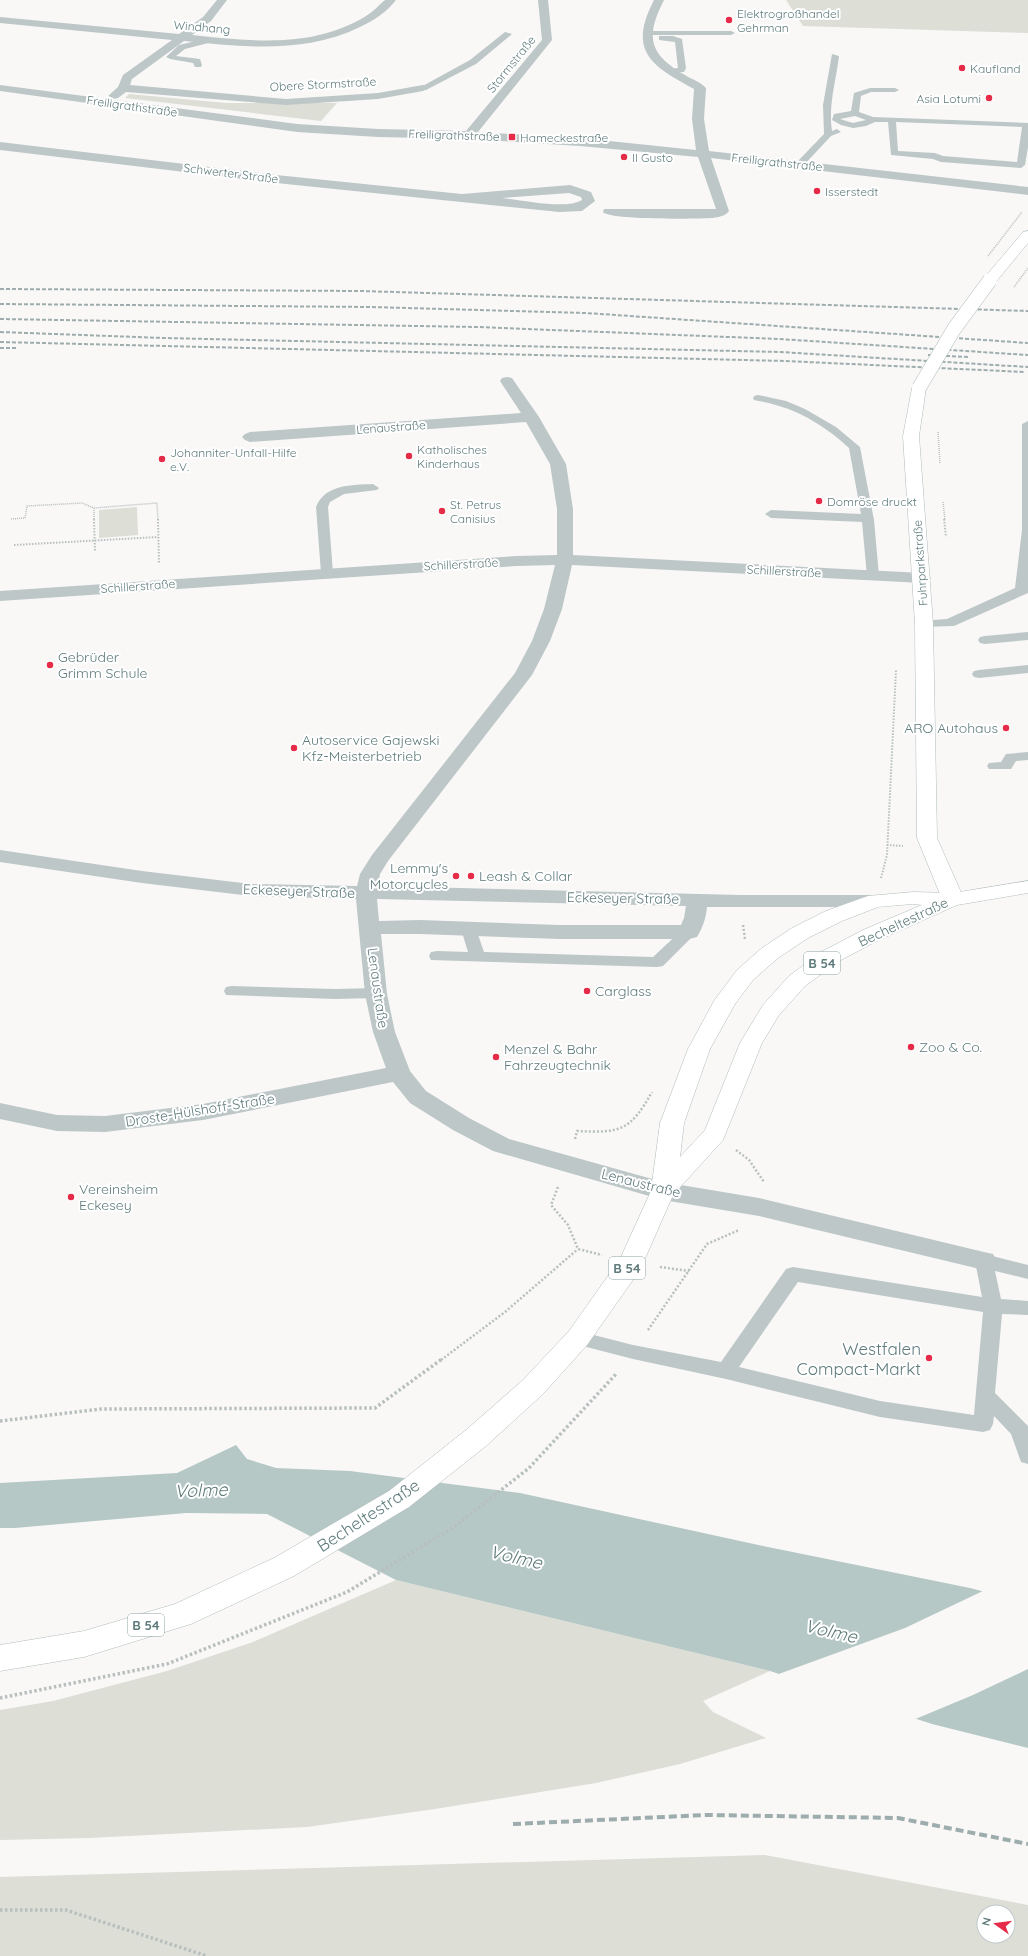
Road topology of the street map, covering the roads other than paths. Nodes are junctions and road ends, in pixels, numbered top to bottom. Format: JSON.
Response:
{"nodes":[{"id":1,"x":222,"y":0,"type":"edge"},
{"id":2,"x":391,"y":0,"type":"edge"},
{"id":3,"x":544,"y":0,"type":"edge"},
{"id":4,"x":659,"y":0,"type":"edge"},
{"id":5,"x":0,"y":20,"type":"edge"},
{"id":6,"x":731,"y":33,"type":"dead end"},
{"id":7,"x":508,"y":34,"type":"dead end"},
{"id":8,"x":648,"y":36,"type":"junction"},
{"id":9,"x":180,"y":38,"type":"junction"},
{"id":10,"x":209,"y":40,"type":"junction"},
{"id":11,"x":835,"y":56,"type":"dead end"},
{"id":12,"x":198,"y":65,"type":"dead end"},
{"id":13,"x":671,"y":71,"type":"junction"},
{"id":14,"x":0,"y":88,"type":"edge"},
{"id":15,"x":123,"y":88,"type":"junction"},
{"id":16,"x":423,"y":88,"type":"joint"},
{"id":17,"x":895,"y":90,"type":"dead end"},
{"id":18,"x":107,"y":102,"type":"junction"},
{"id":19,"x":827,"y":107,"type":"junction"},
{"id":20,"x":855,"y":113,"type":"junction"},
{"id":21,"x":838,"y":117,"type":"junction"},
{"id":22,"x":871,"y":119,"type":"junction"},
{"id":23,"x":892,"y":119,"type":"junction"},
{"id":24,"x":825,"y":121,"type":"junction"},
{"id":25,"x":859,"y":125,"type":"junction"},
{"id":26,"x":828,"y":134,"type":"junction"},
{"id":27,"x":469,"y":135,"type":"junction"},
{"id":28,"x":0,"y":146,"type":"edge"},
{"id":29,"x":703,"y":154,"type":"junction"},
{"id":30,"x":800,"y":164,"type":"junction"},
{"id":31,"x":1028,"y":191,"type":"edge"},
{"id":32,"x":462,"y":198,"type":"junction"},
{"id":33,"x":609,"y":212,"type":"dead end"},
{"id":34,"x":1028,"y":235,"type":"edge"},
{"id":35,"x":507,"y":381,"type":"dead end"},
{"id":36,"x":758,"y":398,"type":"dead end"},
{"id":37,"x":531,"y":418,"type":"junction"},
{"id":38,"x":1028,"y":424,"type":"edge"},
{"id":39,"x":250,"y":437,"type":"dead end"},
{"id":40,"x":373,"y":488,"type":"dead end"},
{"id":41,"x":771,"y":514,"type":"dead end"},
{"id":42,"x":868,"y":520,"type":"junction"},
{"id":43,"x":1028,"y":530,"type":"edge"},
{"id":44,"x":565,"y":560,"type":"junction"},
{"id":45,"x":327,"y":573,"type":"junction"},
{"id":46,"x":873,"y":576,"type":"junction"},
{"id":47,"x":922,"y":578,"type":"junction"},
{"id":48,"x":1025,"y":590,"type":"edge"},
{"id":49,"x":0,"y":596,"type":"edge"},
{"id":50,"x":924,"y":624,"type":"junction"},
{"id":51,"x":1028,"y":636,"type":"edge"},
{"id":52,"x":985,"y":640,"type":"dead end"},
{"id":53,"x":1028,"y":669,"type":"edge"},
{"id":54,"x":979,"y":674,"type":"dead end"},
{"id":55,"x":1028,"y":756,"type":"edge"},
{"id":56,"x":994,"y":766,"type":"dead end"},
{"id":57,"x":0,"y":856,"type":"edge"},
{"id":58,"x":1028,"y":887,"type":"edge"},
{"id":59,"x":366,"y":893,"type":"junction"},
{"id":60,"x":953,"y":899,"type":"junction"},
{"id":61,"x":697,"y":900,"type":"junction"},
{"id":62,"x":875,"y":901,"type":"junction"},
{"id":63,"x":370,"y":928,"type":"junction"},
{"id":64,"x":469,"y":929,"type":"junction"},
{"id":65,"x":689,"y":932,"type":"junction"},
{"id":66,"x":437,"y":956,"type":"dead end"},
{"id":67,"x":477,"y":957,"type":"junction"},
{"id":68,"x":232,"y":991,"type":"dead end"},
{"id":69,"x":376,"y":993,"type":"junction"},
{"id":70,"x":399,"y":1073,"type":"junction"},
{"id":71,"x":0,"y":1111,"type":"edge"},
{"id":72,"x":663,"y":1191,"type":"junction"},
{"id":73,"x":984,"y":1261,"type":"junction"},
{"id":74,"x":1028,"y":1272,"type":"edge"},
{"id":75,"x":993,"y":1306,"type":"junction"},
{"id":76,"x":1028,"y":1308,"type":"edge"},
{"id":77,"x":578,"y":1338,"type":"junction"},
{"id":78,"x":726,"y":1371,"type":"junction"},
{"id":79,"x":986,"y":1396,"type":"junction"},
{"id":80,"x":1028,"y":1456,"type":"edge"},
{"id":81,"x":0,"y":1658,"type":"edge"}],
"edges":[{"from":1,"to":9,"type":"street"},
{"from":2,"to":10,"type":"street","name":"Windhang"},
{"from":3,"to":27,"type":"street","name":"Stormstraße"},
{"from":4,"to":8,"type":"street"},
{"from":5,"to":9,"type":"street","name":"Windhang"},
{"from":6,"to":8,"type":"lane"},
{"from":7,"to":16,"type":"lane","name":"Obere Stormstraße"},
{"from":8,"to":13,"type":"street"},
{"from":8,"to":13,"type":"lane"},
{"from":9,"to":10,"type":"street","name":"Windhang"},
{"from":9,"to":15,"type":"street"},
{"from":10,"to":12,"type":"lane"},
{"from":11,"to":19,"type":"lane"},
{"from":13,"to":29,"type":"street"},
{"from":14,"to":18,"type":"street","name":"Freiligrathstraße"},
{"from":15,"to":16,"type":"street","name":"Obere Stormstraße"},
{"from":15,"to":18,"type":"street"},
{"from":17,"to":20,"type":"lane"},
{"from":18,"to":27,"type":"street","name":"Freiligrathstraße"},
{"from":19,"to":21,"type":"lane"},
{"from":19,"to":24,"type":"lane"},
{"from":20,"to":21,"type":"lane"},
{"from":20,"to":22,"type":"lane"},
{"from":21,"to":24,"type":"lane"},
{"from":21,"to":25,"type":"lane"},
{"from":22,"to":23,"type":"lane"},
{"from":22,"to":25,"type":"lane"},
{"from":23,"to":23,"type":"lane"},
{"from":24,"to":26,"type":"lane"},
{"from":25,"to":26,"type":"lane"},
{"from":26,"to":30,"type":"lane"},
{"from":27,"to":29,"type":"street","name":"Freiligrathstraße"},
{"from":28,"to":32,"type":"street","name":"Schwerter Straße"},
{"from":29,"to":30,"type":"street","name":"Freiligrathstraße"},
{"from":29,"to":33,"type":"street"},
{"from":30,"to":31,"type":"street","name":"Freiligrathstraße"},
{"from":32,"to":32,"type":"street","name":"Schwerter Straße"},
{"from":34,"to":47,"type":"main road","name":"Fuhrparkstraße","bridge":true},
{"from":35,"to":37,"type":"street","name":"Lenaustraße"},
{"from":36,"to":42,"type":"lane"},
{"from":37,"to":39,"type":"street","name":"Lenaustraße"},
{"from":37,"to":44,"type":"street","name":"Lenaustraße"},
{"from":38,"to":43,"type":"lane"},
{"from":40,"to":45,"type":"lane"},
{"from":41,"to":42,"type":"lane"},
{"from":42,"to":46,"type":"lane"},
{"from":43,"to":48,"type":"lane"},
{"from":44,"to":45,"type":"street","name":"Schillerstraße"},
{"from":44,"to":46,"type":"street","name":"Schillerstraße"},
{"from":44,"to":59,"type":"street","name":"Lenaustraße"},
{"from":45,"to":49,"type":"street","name":"Schillerstraße"},
{"from":46,"to":47,"type":"street","name":"Schillerstraße"},
{"from":47,"to":50,"type":"main road","name":"Fuhrparkstraße"},
{"from":48,"to":50,"type":"lane"},
{"from":50,"to":60,"type":"main road","name":"Fuhrparkstraße"},
{"from":51,"to":52,"type":"lane"},
{"from":53,"to":54,"type":"lane"},
{"from":55,"to":56,"type":"lane"},
{"from":57,"to":59,"type":"street","name":"Eckeseyer Straße"},
{"from":58,"to":60,"type":"main road","number":"B 54"},
{"from":59,"to":61,"type":"street","name":"Eckeseyer Straße"},
{"from":59,"to":63,"type":"street","name":"Lenaustraße"},
{"from":60,"to":62,"type":"main road","name":"Becheltestraße","number":"B 54"},
{"from":60,"to":72,"type":"main road","name":"Becheltestraße","number":"B 54"},
{"from":61,"to":62,"type":"street","name":"Eckeseyer Straße"},
{"from":61,"to":65,"type":"street","name":"Eckeseyer Straße"},
{"from":62,"to":72,"type":"main road","name":"Becheltestraße","number":"B 54"},
{"from":63,"to":64,"type":"street"},
{"from":63,"to":69,"type":"street","name":"Lenaustraße"},
{"from":64,"to":65,"type":"street"},
{"from":64,"to":67,"type":"lane"},
{"from":65,"to":67,"type":"lane"},
{"from":66,"to":67,"type":"lane"},
{"from":68,"to":69,"type":"lane"},
{"from":69,"to":70,"type":"street","name":"Lenaustraße"},
{"from":70,"to":71,"type":"street","name":"Droste-Hülshoff-Straße"},
{"from":70,"to":72,"type":"street","name":"Lenaustraße"},
{"from":72,"to":73,"type":"street","name":"Lenaustraße"},
{"from":72,"to":77,"type":"main road","name":"Becheltestraße","number":"B 54"},
{"from":73,"to":74,"type":"lane"},
{"from":73,"to":75,"type":"lane"},
{"from":75,"to":76,"type":"lane"},
{"from":75,"to":78,"type":"lane"},
{"from":75,"to":79,"type":"lane"},
{"from":77,"to":78,"type":"lane"},
{"from":77,"to":81,"type":"main road","name":"Becheltestraße","number":"B 54"},
{"from":78,"to":79,"type":"lane"},
{"from":79,"to":80,"type":"lane"}]}
